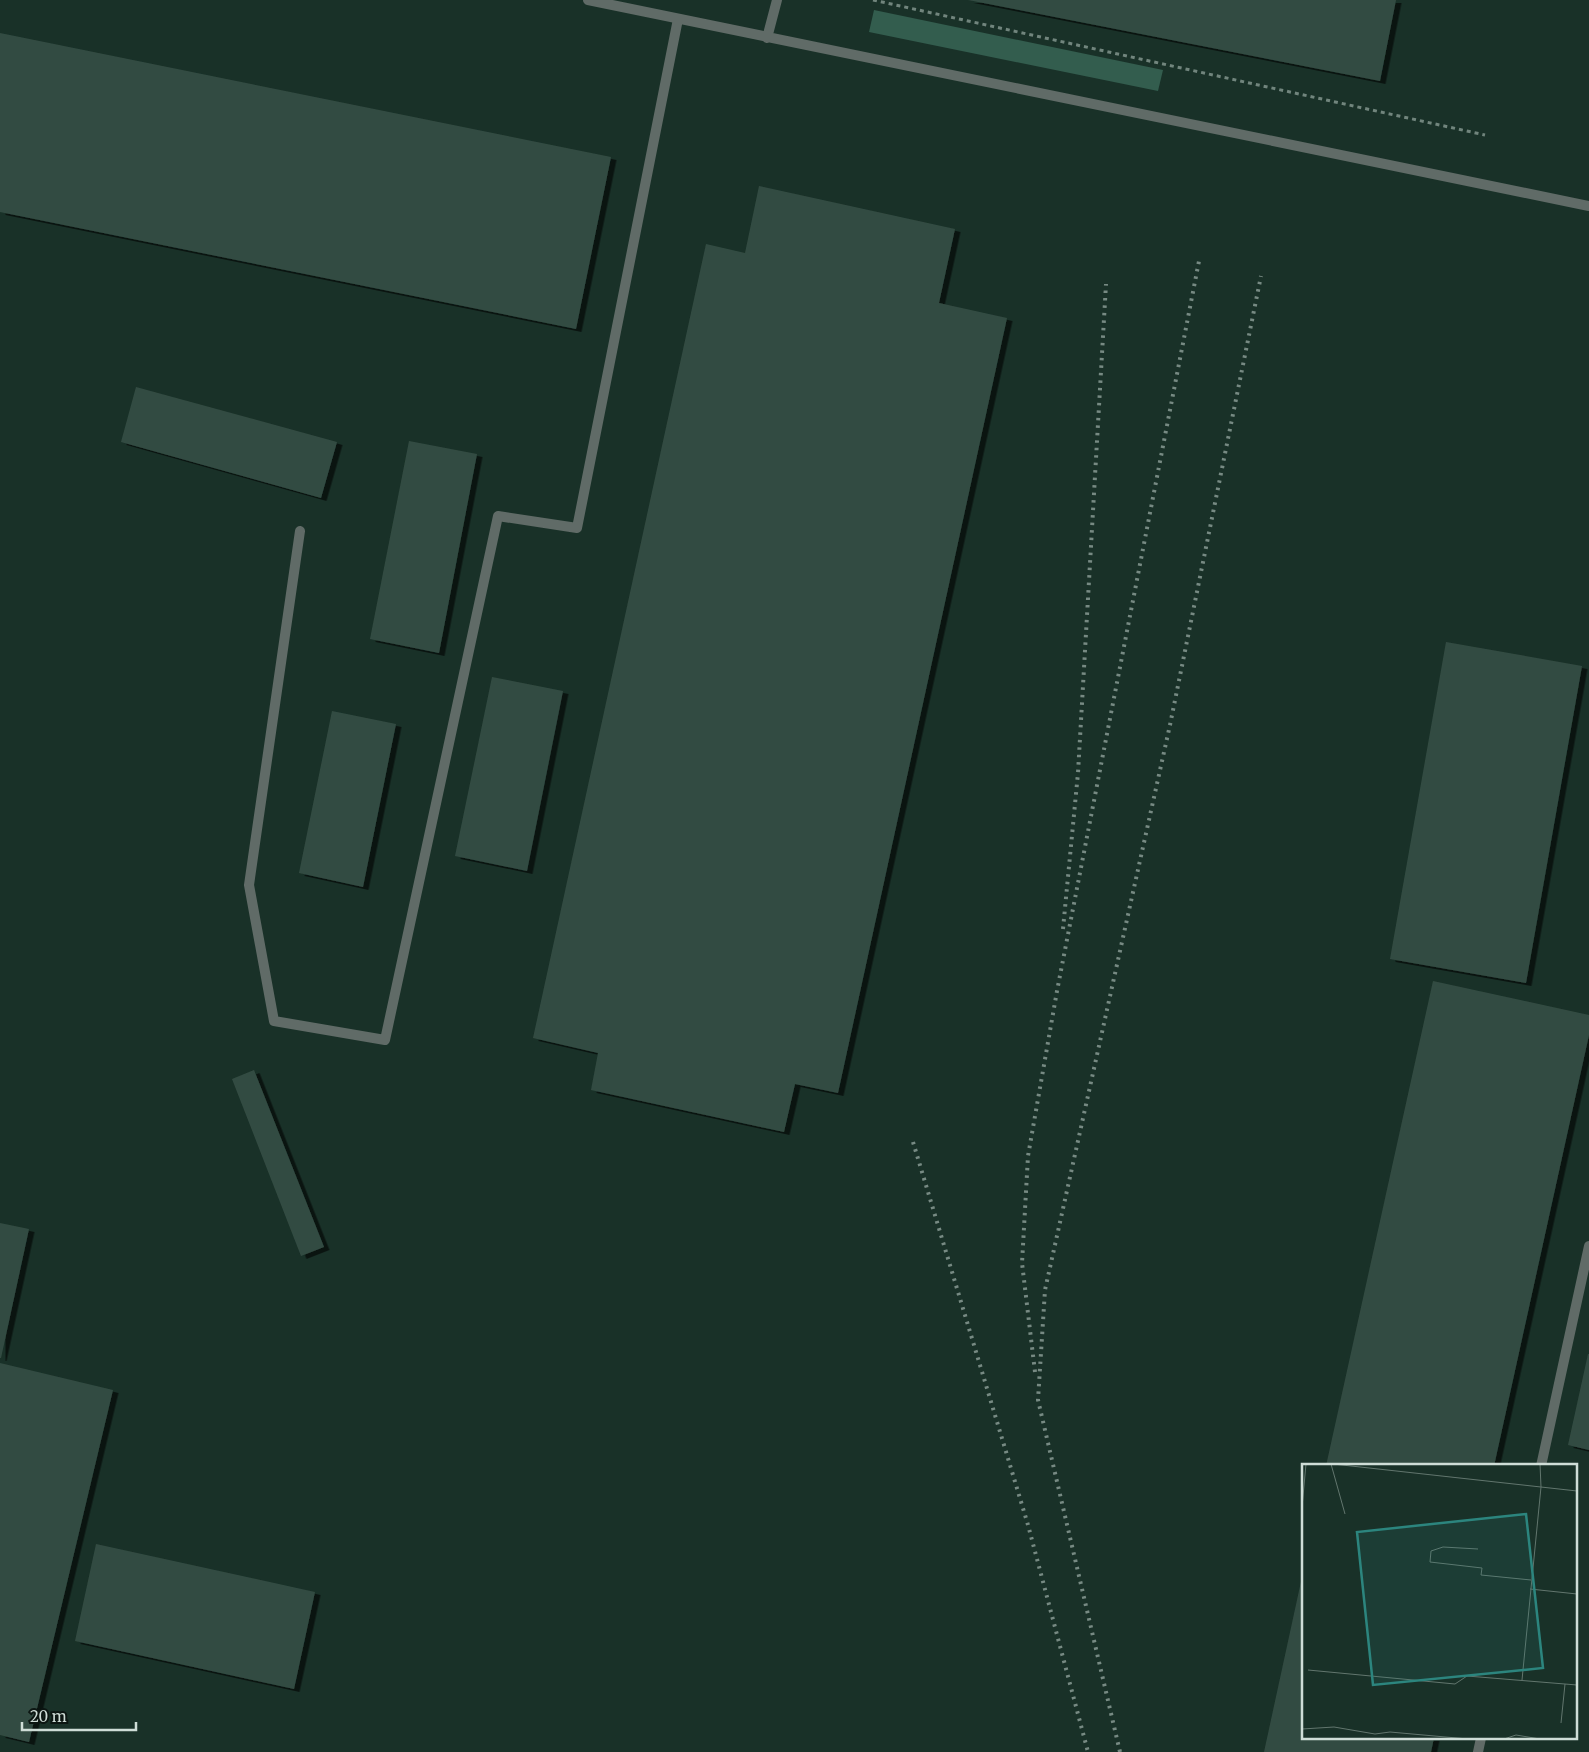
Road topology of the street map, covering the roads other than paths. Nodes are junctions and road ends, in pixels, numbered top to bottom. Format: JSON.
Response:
{"nodes":[{"id":1,"x":588,"y":0,"type":"edge"},
{"id":2,"x":777,"y":0,"type":"edge"},
{"id":3,"x":678,"y":19,"type":"junction"},
{"id":4,"x":767,"y":38,"type":"junction"},
{"id":5,"x":1589,"y":206,"type":"edge"},
{"id":6,"x":300,"y":531,"type":"dead end"},
{"id":7,"x":1589,"y":1246,"type":"edge"},
{"id":8,"x":1541,"y":1464,"type":"edge"}],
"edges":[{"from":1,"to":3,"type":"lane"},
{"from":2,"to":4,"type":"lane"},
{"from":3,"to":4,"type":"lane"},
{"from":3,"to":6,"type":"lane"},
{"from":4,"to":5,"type":"lane"},
{"from":7,"to":8,"type":"lane"}]}
